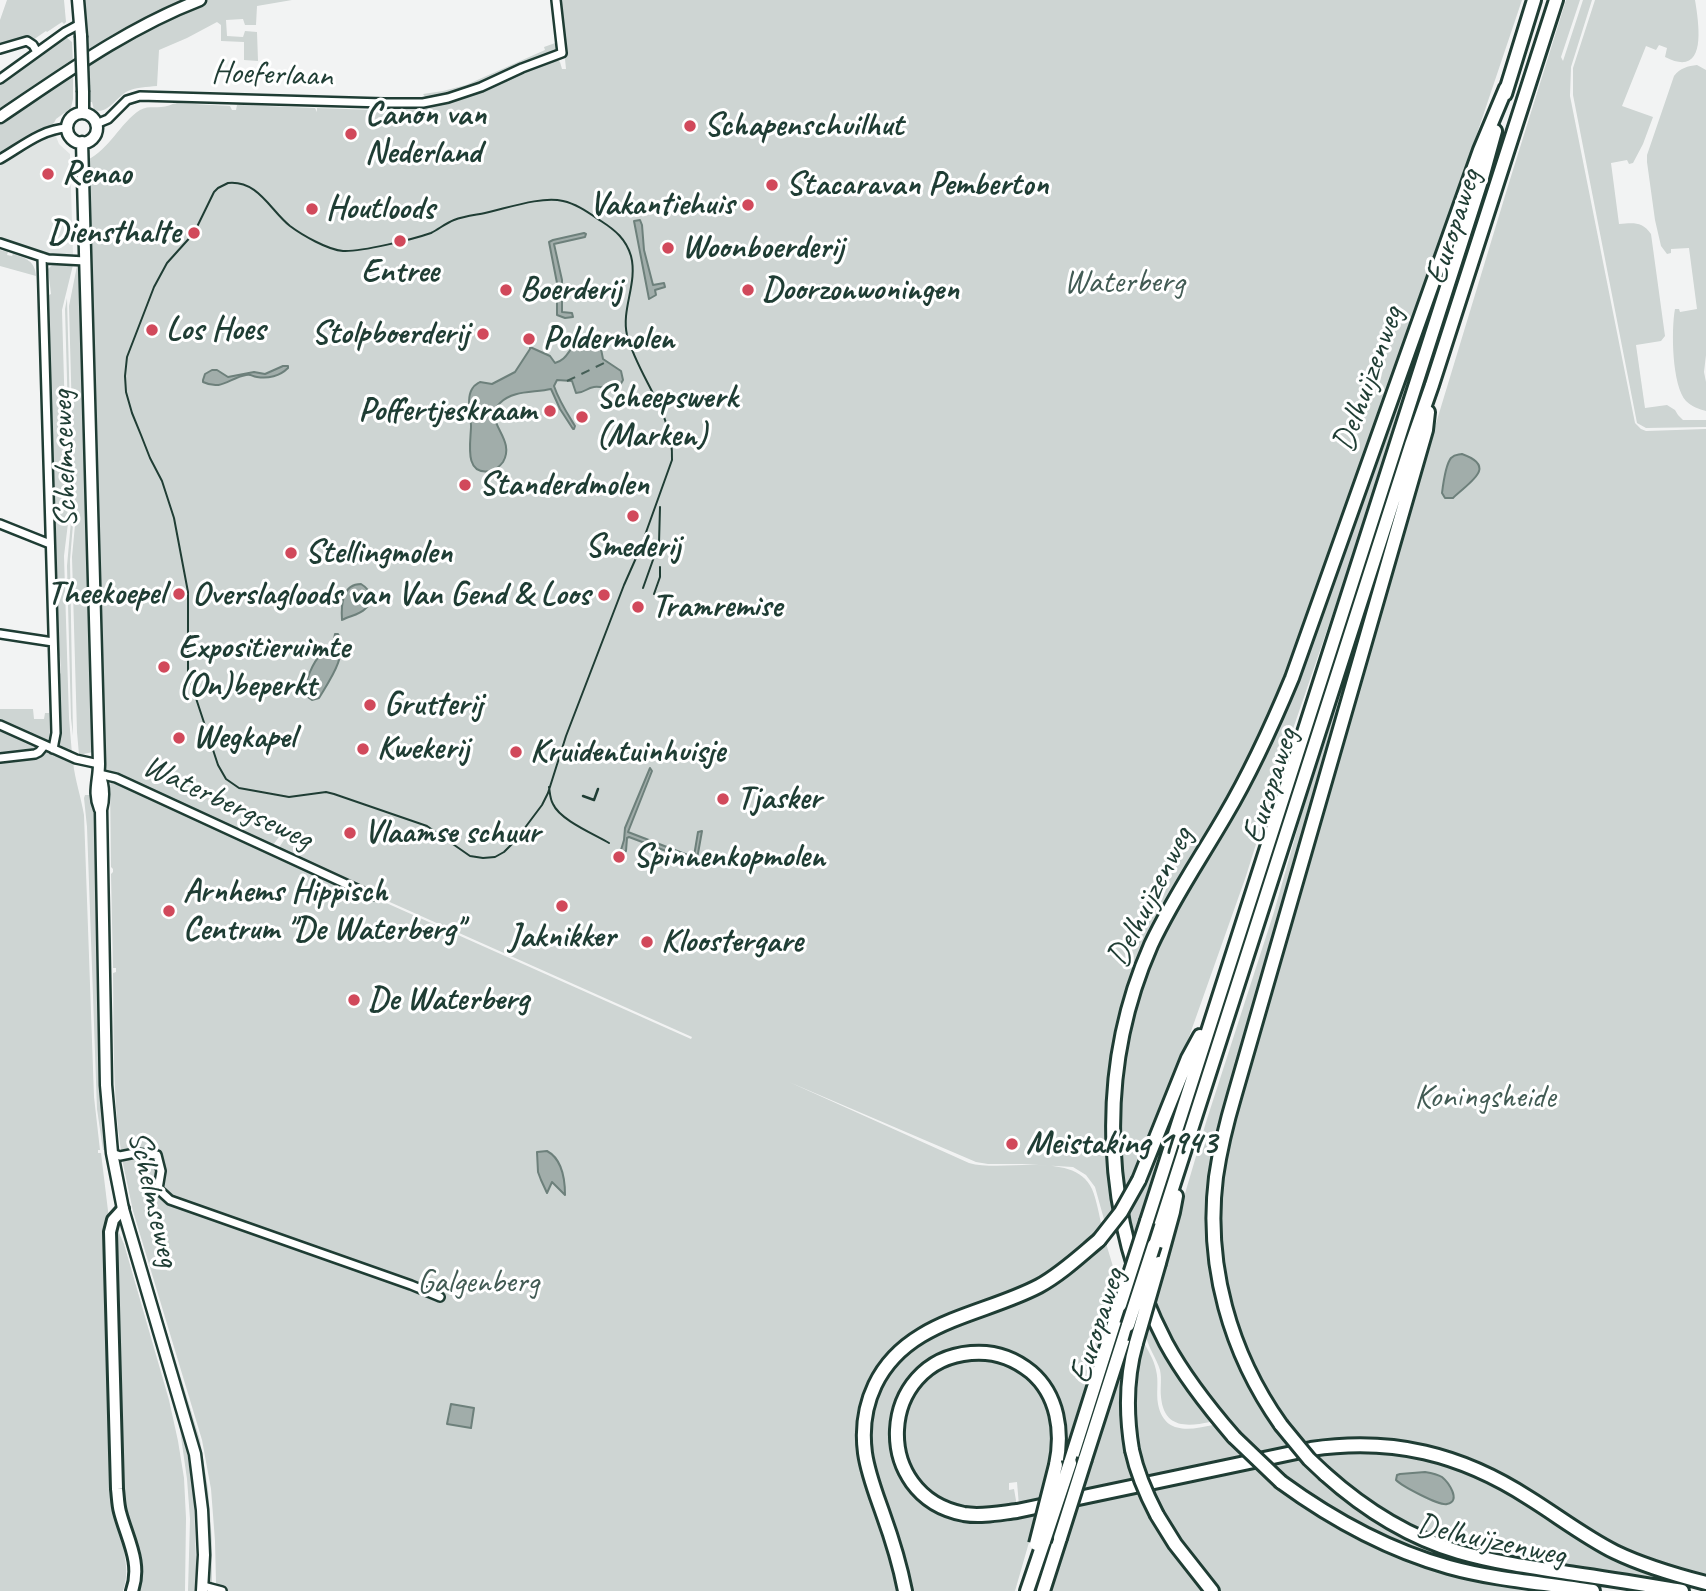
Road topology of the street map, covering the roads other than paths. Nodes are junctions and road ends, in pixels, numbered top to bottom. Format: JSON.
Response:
{"nodes":[{"id":1,"x":78,"y":0,"type":"edge"},
{"id":2,"x":200,"y":0,"type":"edge"},
{"id":3,"x":556,"y":0,"type":"edge"},
{"id":4,"x":1534,"y":0,"type":"edge"},
{"id":5,"x":1556,"y":0,"type":"edge"},
{"id":6,"x":80,"y":24,"type":"junction"},
{"id":7,"x":0,"y":49,"type":"edge"},
{"id":8,"x":37,"y":52,"type":"junction"},
{"id":9,"x":0,"y":79,"type":"edge"},
{"id":10,"x":1506,"y":88,"type":"junction"},
{"id":11,"x":83,"y":113,"type":"junction"},
{"id":12,"x":0,"y":117,"type":"edge"},
{"id":13,"x":96,"y":124,"type":"junction"},
{"id":14,"x":67,"y":128,"type":"junction"},
{"id":15,"x":82,"y":142,"type":"junction"},
{"id":16,"x":0,"y":159,"type":"edge"},
{"id":17,"x":0,"y":243,"type":"edge"},
{"id":18,"x":43,"y":257,"type":"junction"},
{"id":19,"x":85,"y":261,"type":"junction"},
{"id":20,"x":1432,"y":385,"type":"junction"},
{"id":21,"x":0,"y":524,"type":"edge"},
{"id":22,"x":50,"y":544,"type":"junction"},
{"id":23,"x":0,"y":634,"type":"edge"},
{"id":24,"x":53,"y":642,"type":"junction"},
{"id":25,"x":0,"y":725,"type":"edge"},
{"id":26,"x":44,"y":746,"type":"junction"},
{"id":27,"x":54,"y":749,"type":"junction"},
{"id":28,"x":0,"y":758,"type":"edge"},
{"id":29,"x":99,"y":769,"type":"junction"},
{"id":30,"x":372,"y":896,"type":"dead end"},
{"id":31,"x":1217,"y":1004,"type":"junction"},
{"id":32,"x":1185,"y":1149,"type":"junction"},
{"id":33,"x":112,"y":1153,"type":"junction"},
{"id":34,"x":123,"y":1209,"type":"junction"},
{"id":35,"x":440,"y":1297,"type":"dead end"},
{"id":36,"x":1063,"y":1464,"type":"junction"},
{"id":37,"x":1706,"y":1583,"type":"edge"},
{"id":38,"x":202,"y":1588,"type":"edge"},
{"id":39,"x":132,"y":1591,"type":"edge"},
{"id":40,"x":222,"y":1591,"type":"edge"},
{"id":41,"x":905,"y":1591,"type":"edge"},
{"id":42,"x":1026,"y":1591,"type":"edge"},
{"id":43,"x":1043,"y":1591,"type":"edge"},
{"id":44,"x":1212,"y":1591,"type":"edge"},
{"id":45,"x":1593,"y":1591,"type":"edge"},
{"id":46,"x":1682,"y":1591,"type":"edge"}],
"edges":[{"from":1,"to":6,"type":"main road"},
{"from":2,"to":12,"type":"main road"},
{"from":3,"to":13,"type":"street","name":"Hoeferlaan"},
{"from":4,"to":10,"type":"highway","name":"Europaweg"},
{"from":5,"to":20,"type":"highway","name":"Europaweg"},
{"from":6,"to":8,"type":"street"},
{"from":6,"to":11,"type":"main road","bridge":true},
{"from":7,"to":8,"type":"street"},
{"from":8,"to":9,"type":"street"},
{"from":10,"to":31,"type":"highway","name":"Europaweg"},
{"from":10,"to":45,"type":"highway","name":"Delhuijzenweg","bridge":true},
{"from":11,"to":13,"type":"main road"},
{"from":11,"to":14,"type":"main road"},
{"from":13,"to":15,"type":"main road"},
{"from":14,"to":15,"type":"main road"},
{"from":14,"to":16,"type":"street"},
{"from":15,"to":19,"type":"main road","name":"Schelmseweg"},
{"from":17,"to":18,"type":"street"},
{"from":18,"to":19,"type":"street"},
{"from":18,"to":22,"type":"street"},
{"from":19,"to":29,"type":"main road","name":"Schelmseweg"},
{"from":20,"to":32,"type":"highway","name":"Europaweg"},
{"from":20,"to":46,"type":"highway","name":"Delhuijzenweg","bridge":true},
{"from":21,"to":22,"type":"street"},
{"from":22,"to":24,"type":"street"},
{"from":23,"to":24,"type":"street"},
{"from":24,"to":27,"type":"street"},
{"from":25,"to":26,"type":"street","name":"Waterbergseweg"},
{"from":26,"to":27,"type":"street","name":"Waterbergseweg"},
{"from":26,"to":28,"type":"street"},
{"from":27,"to":29,"type":"street","name":"Waterbergseweg"},
{"from":29,"to":30,"type":"street","name":"Waterbergseweg"},
{"from":29,"to":33,"type":"main road","name":"Schelmseweg"},
{"from":31,"to":36,"type":"highway","name":"Europaweg","bridge":true},
{"from":31,"to":41,"type":"highway","bridge":true},
{"from":32,"to":43,"type":"highway","name":"Europaweg","bridge":true},
{"from":32,"to":44,"type":"highway","bridge":true},
{"from":33,"to":34,"type":"main road","name":"Schelmseweg"},
{"from":33,"to":35,"type":"street"},
{"from":34,"to":38,"type":"main road","name":"Schelmseweg"},
{"from":34,"to":39,"type":"main road"},
{"from":36,"to":37,"type":"highway"},
{"from":36,"to":42,"type":"highway","name":"Europaweg","bridge":true},
{"from":38,"to":40,"type":"street"}]}
